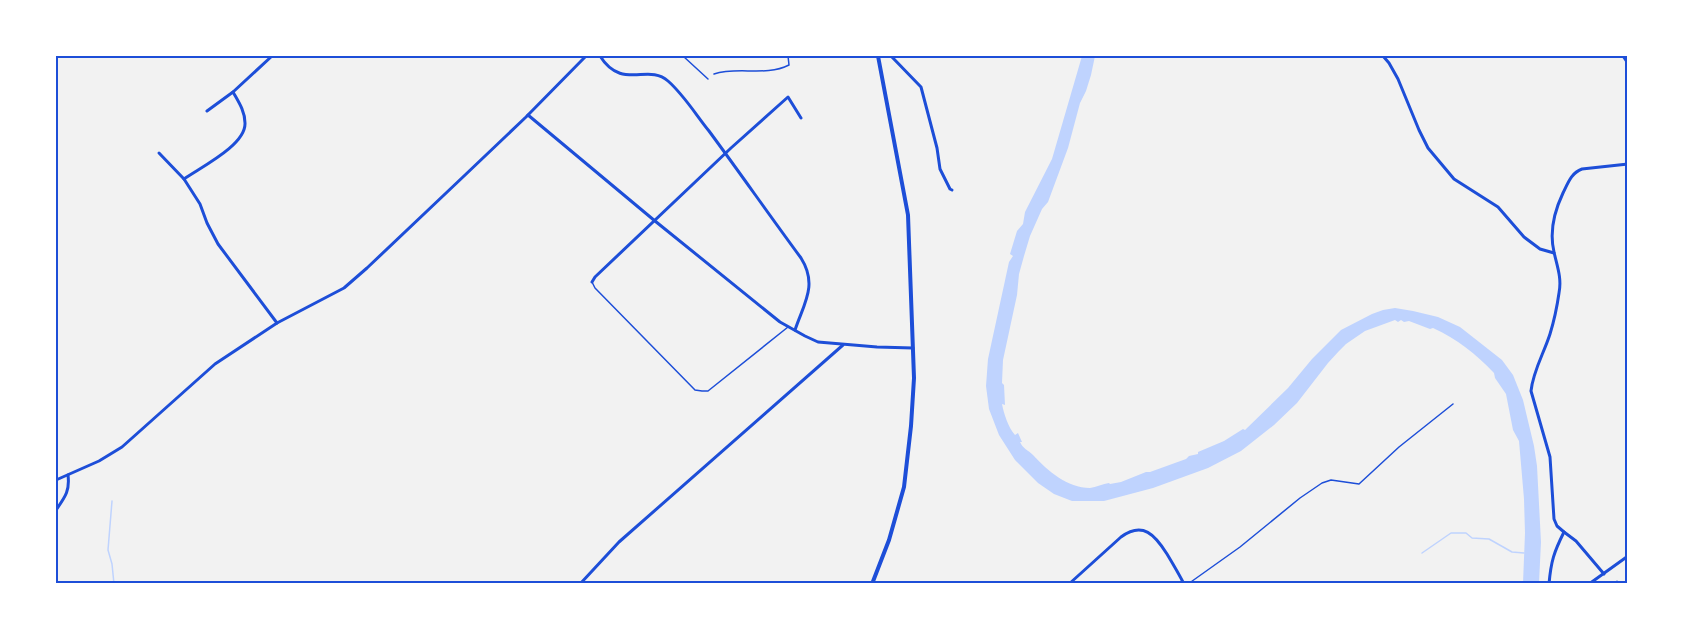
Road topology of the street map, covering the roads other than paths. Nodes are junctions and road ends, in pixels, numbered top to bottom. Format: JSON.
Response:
{"nodes":[{"id":1,"x":272,"y":56,"type":"edge"},
{"id":2,"x":586,"y":56,"type":"edge"},
{"id":3,"x":600,"y":56,"type":"edge"},
{"id":4,"x":878,"y":56,"type":"edge"},
{"id":5,"x":891,"y":56,"type":"edge"},
{"id":6,"x":1383,"y":56,"type":"edge"},
{"id":7,"x":1624,"y":56,"type":"edge"},
{"id":8,"x":1628,"y":62,"type":"edge"},
{"id":9,"x":233,"y":92,"type":"junction"},
{"id":10,"x":207,"y":111,"type":"dead end"},
{"id":11,"x":528,"y":115,"type":"junction"},
{"id":12,"x":801,"y":118,"type":"dead end"},
{"id":13,"x":159,"y":153,"type":"dead end"},
{"id":14,"x":725,"y":153,"type":"junction"},
{"id":15,"x":1628,"y":164,"type":"edge"},
{"id":16,"x":184,"y":179,"type":"junction"},
{"id":17,"x":952,"y":190,"type":"dead end"},
{"id":18,"x":655,"y":221,"type":"junction"},
{"id":19,"x":1554,"y":253,"type":"junction"},
{"id":20,"x":592,"y":282,"type":"joint"},
{"id":21,"x":277,"y":323,"type":"junction"},
{"id":22,"x":789,"y":327,"type":"junction"},
{"id":23,"x":795,"y":330,"type":"junction"},
{"id":24,"x":843,"y":345,"type":"junction"},
{"id":25,"x":913,"y":348,"type":"junction"},
{"id":26,"x":1453,"y":404,"type":"dead end"},
{"id":27,"x":68,"y":475,"type":"junction"},
{"id":28,"x":56,"y":480,"type":"edge"},
{"id":29,"x":56,"y":510,"type":"edge"},
{"id":30,"x":1564,"y":532,"type":"junction"},
{"id":31,"x":1628,"y":555,"type":"edge"},
{"id":32,"x":1604,"y":574,"type":"junction"},
{"id":33,"x":580,"y":584,"type":"edge"},
{"id":34,"x":872,"y":584,"type":"edge"},
{"id":35,"x":1069,"y":584,"type":"edge"},
{"id":36,"x":1186,"y":584,"type":"edge"},
{"id":37,"x":1549,"y":584,"type":"edge"},
{"id":38,"x":1589,"y":584,"type":"edge"}],
"edges":[{"from":1,"to":9,"type":"street"},
{"from":2,"to":11,"type":"street"},
{"from":3,"to":14,"type":"street"},
{"from":4,"to":25,"type":"street"},
{"from":5,"to":17,"type":"street"},
{"from":6,"to":19,"type":"street"},
{"from":7,"to":8,"type":"main road"},
{"from":9,"to":10,"type":"street"},
{"from":9,"to":16,"type":"street"},
{"from":11,"to":18,"type":"street"},
{"from":11,"to":21,"type":"street"},
{"from":12,"to":14,"type":"street"},
{"from":13,"to":16,"type":"street"},
{"from":14,"to":18,"type":"street"},
{"from":14,"to":23,"type":"street"},
{"from":15,"to":19,"type":"street"},
{"from":16,"to":21,"type":"street"},
{"from":18,"to":20,"type":"street"},
{"from":18,"to":22,"type":"street"},
{"from":19,"to":30,"type":"street"},
{"from":20,"to":22,"type":"lane"},
{"from":21,"to":27,"type":"street"},
{"from":22,"to":23,"type":"street"},
{"from":23,"to":24,"type":"street"},
{"from":24,"to":25,"type":"street"},
{"from":24,"to":33,"type":"street"},
{"from":25,"to":34,"type":"street"},
{"from":26,"to":36,"type":"lane"},
{"from":27,"to":28,"type":"street"},
{"from":27,"to":29,"type":"street"},
{"from":30,"to":32,"type":"street"},
{"from":30,"to":37,"type":"street"},
{"from":31,"to":32,"type":"street"},
{"from":32,"to":38,"type":"street"},
{"from":35,"to":36,"type":"street"}]}
